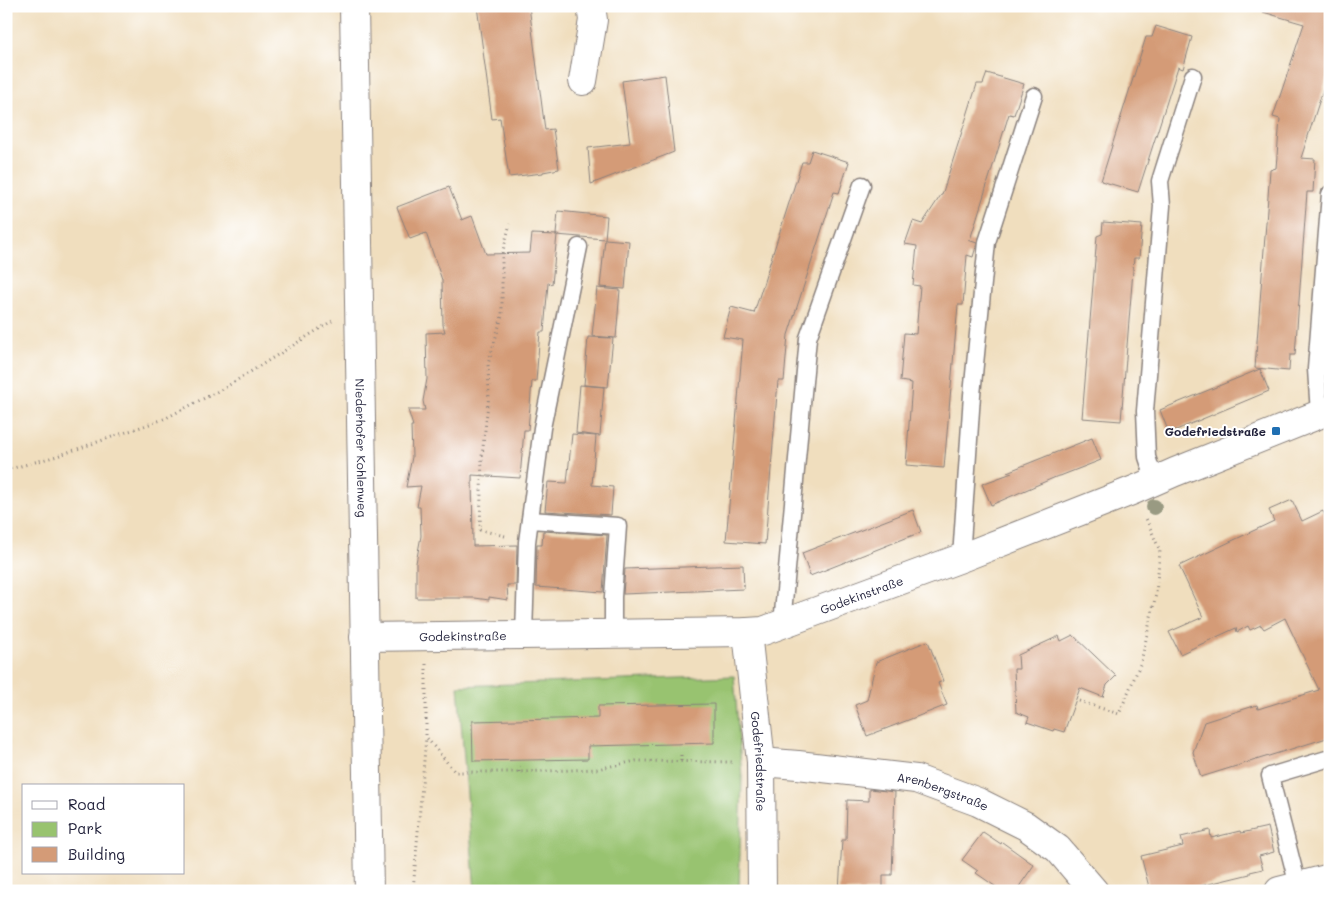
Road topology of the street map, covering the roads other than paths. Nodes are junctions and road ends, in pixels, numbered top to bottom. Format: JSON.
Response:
{"nodes":[{"id":1,"x":354,"y":6,"type":"edge"},
{"id":2,"x":591,"y":6,"type":"edge"},
{"id":3,"x":1193,"y":76,"type":"dead end"},
{"id":4,"x":583,"y":81,"type":"dead end"},
{"id":5,"x":1034,"y":96,"type":"dead end"},
{"id":6,"x":862,"y":184,"type":"dead end"},
{"id":7,"x":1330,"y":194,"type":"edge"},
{"id":8,"x":579,"y":247,"type":"dead end"},
{"id":9,"x":1324,"y":412,"type":"edge"},
{"id":10,"x":1144,"y":486,"type":"junction"},
{"id":11,"x":530,"y":520,"type":"junction"},
{"id":12,"x":961,"y":558,"type":"junction"},
{"id":13,"x":782,"y":624,"type":"junction"},
{"id":14,"x":747,"y":632,"type":"junction"},
{"id":15,"x":613,"y":633,"type":"junction"},
{"id":16,"x":524,"y":634,"type":"junction"},
{"id":17,"x":364,"y":637,"type":"junction"},
{"id":18,"x":1330,"y":758,"type":"edge"},
{"id":19,"x":761,"y":762,"type":"junction"},
{"id":20,"x":1330,"y":878,"type":"edge"},
{"id":21,"x":1288,"y":888,"type":"edge"},
{"id":22,"x":369,"y":891,"type":"edge"},
{"id":23,"x":762,"y":891,"type":"edge"},
{"id":24,"x":1094,"y":891,"type":"edge"}],
"edges":[{"from":1,"to":17,"type":"street","name":"Niederhofer Kohlenweg"},
{"from":2,"to":4,"type":"street"},
{"from":3,"to":10,"type":"lane"},
{"from":5,"to":12,"type":"lane"},
{"from":6,"to":13,"type":"lane"},
{"from":7,"to":9,"type":"lane"},
{"from":8,"to":11,"type":"lane"},
{"from":9,"to":10,"type":"street","name":"Godekinstraße"},
{"from":10,"to":12,"type":"street","name":"Godekinstraße"},
{"from":11,"to":15,"type":"lane"},
{"from":11,"to":16,"type":"lane"},
{"from":12,"to":13,"type":"street","name":"Godekinstraße"},
{"from":13,"to":14,"type":"street","name":"Godekinstraße"},
{"from":14,"to":15,"type":"street","name":"Godekinstraße"},
{"from":14,"to":19,"type":"street","name":"Godefriedstraße"},
{"from":15,"to":16,"type":"street","name":"Godekinstraße"},
{"from":16,"to":17,"type":"street","name":"Godekinstraße"},
{"from":17,"to":22,"type":"street","name":"Niederhofer Kohlenweg"},
{"from":18,"to":21,"type":"lane"},
{"from":19,"to":23,"type":"street","name":"Godefriedstraße"},
{"from":19,"to":24,"type":"street","name":"Arenbergstraße"},
{"from":20,"to":21,"type":"street"}]}
